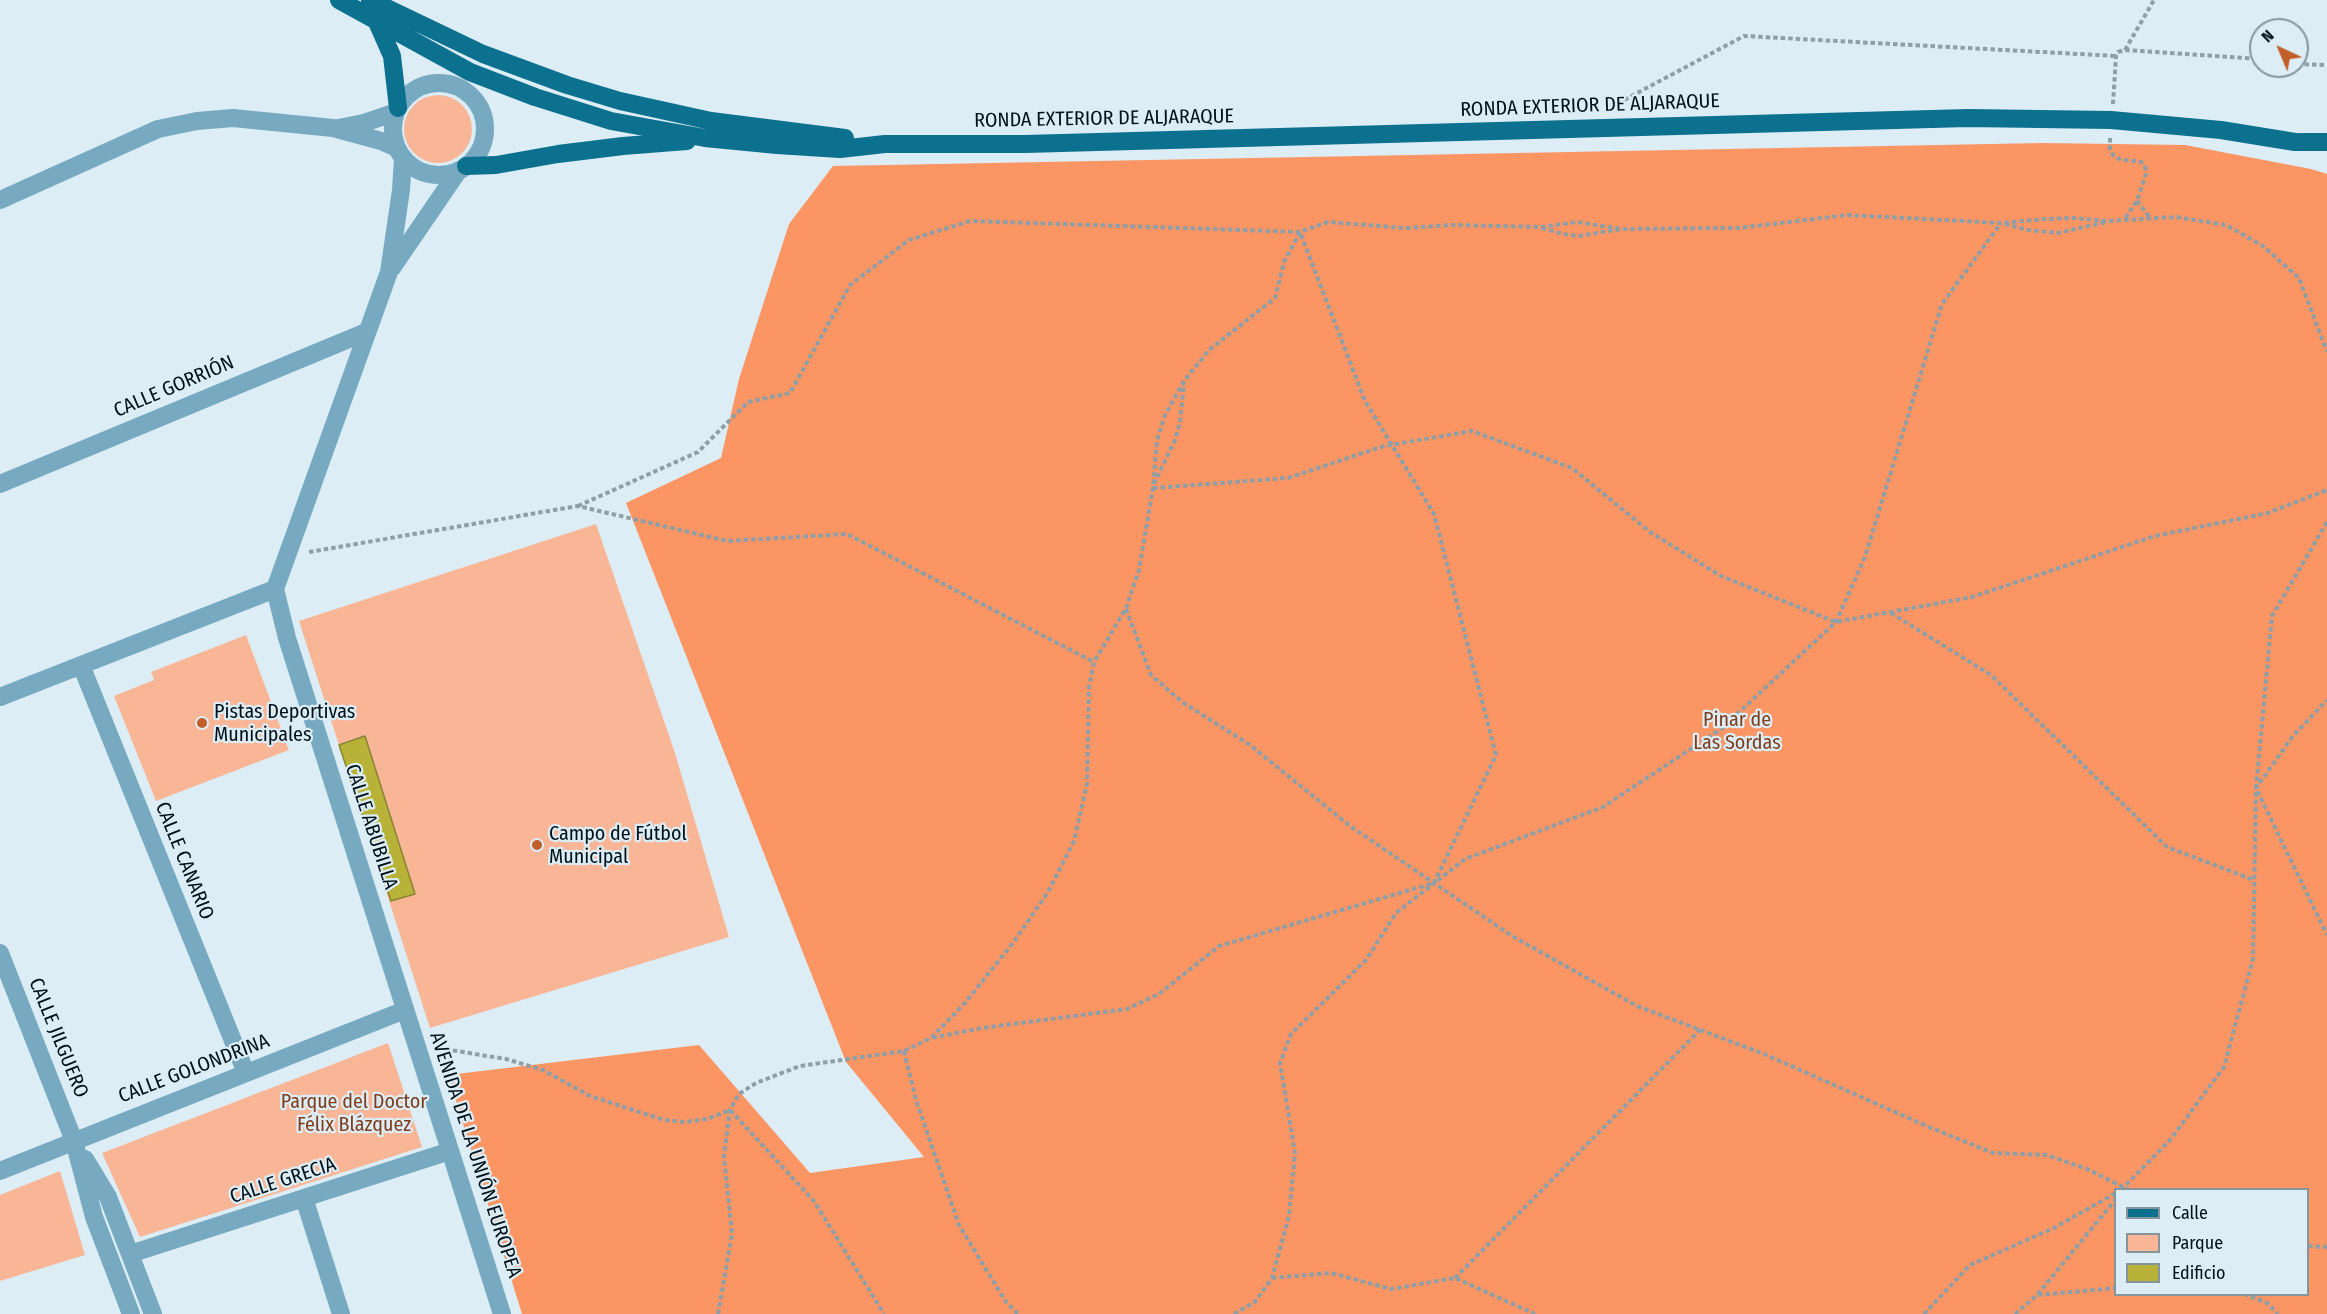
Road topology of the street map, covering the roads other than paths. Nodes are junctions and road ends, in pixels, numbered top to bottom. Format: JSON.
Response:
{"nodes":[{"id":1,"x":339,"y":0,"type":"edge"},
{"id":2,"x":369,"y":0,"type":"edge"},
{"id":3,"x":377,"y":22,"type":"junction"},
{"id":4,"x":432,"y":30,"type":"junction"},
{"id":5,"x":464,"y":79,"type":"junction"},
{"id":6,"x":567,"y":85,"type":"junction"},
{"id":7,"x":397,"y":110,"type":"junction"},
{"id":8,"x":333,"y":128,"type":"junction"},
{"id":9,"x":705,"y":138,"type":"junction"},
{"id":10,"x":2295,"y":142,"type":"junction"},
{"id":11,"x":2327,"y":142,"type":"edge"},
{"id":12,"x":885,"y":144,"type":"junction"},
{"id":13,"x":400,"y":153,"type":"junction"},
{"id":14,"x":2327,"y":154,"type":"edge"},
{"id":15,"x":462,"y":168,"type":"junction"},
{"id":16,"x":0,"y":200,"type":"edge"},
{"id":17,"x":389,"y":272,"type":"junction"},
{"id":18,"x":366,"y":332,"type":"junction"},
{"id":19,"x":0,"y":484,"type":"edge"},
{"id":20,"x":275,"y":588,"type":"junction"},
{"id":21,"x":81,"y":665,"type":"junction"},
{"id":22,"x":0,"y":697,"type":"edge"},
{"id":23,"x":0,"y":953,"type":"edge"},
{"id":24,"x":405,"y":1010,"type":"junction"},
{"id":25,"x":246,"y":1074,"type":"junction"},
{"id":26,"x":74,"y":1141,"type":"junction"},
{"id":27,"x":450,"y":1151,"type":"junction"},
{"id":28,"x":0,"y":1171,"type":"edge"},
{"id":29,"x":304,"y":1198,"type":"junction"},
{"id":30,"x":130,"y":1254,"type":"junction"},
{"id":31,"x":132,"y":1314,"type":"edge"},
{"id":32,"x":153,"y":1314,"type":"edge"},
{"id":33,"x":341,"y":1314,"type":"edge"},
{"id":34,"x":502,"y":1314,"type":"edge"}],
"edges":[{"from":1,"to":3,"type":"main road","name":"RONDA EXTERIOR DE ALJARAQUE"},
{"from":2,"to":4,"type":"main road","name":"RONDA EXTERIOR DE ALJARAQUE"},
{"from":3,"to":5,"type":"main road","name":"RONDA EXTERIOR DE ALJARAQUE"},
{"from":3,"to":7,"type":"main road"},
{"from":4,"to":5,"type":"main road"},
{"from":4,"to":6,"type":"main road","name":"RONDA EXTERIOR DE ALJARAQUE"},
{"from":5,"to":6,"type":"main road"},
{"from":5,"to":7,"type":"street"},
{"from":5,"to":9,"type":"main road","name":"RONDA EXTERIOR DE ALJARAQUE"},
{"from":5,"to":15,"type":"street"},
{"from":6,"to":12,"type":"main road","name":"RONDA EXTERIOR DE ALJARAQUE"},
{"from":7,"to":8,"type":"street"},
{"from":7,"to":13,"type":"street"},
{"from":8,"to":13,"type":"street"},
{"from":8,"to":16,"type":"street"},
{"from":9,"to":12,"type":"main road","name":"RONDA EXTERIOR DE ALJARAQUE"},
{"from":9,"to":15,"type":"main road"},
{"from":10,"to":11,"type":"main road","name":"RONDA EXTERIOR DE ALJARAQUE"},
{"from":10,"to":12,"type":"main road","name":"RONDA EXTERIOR DE ALJARAQUE"},
{"from":10,"to":14,"type":"main road","name":"RONDA EXTERIOR DE ALJARAQUE"},
{"from":13,"to":15,"type":"street"},
{"from":13,"to":17,"type":"street"},
{"from":15,"to":17,"type":"street"},
{"from":17,"to":18,"type":"street"},
{"from":18,"to":19,"type":"street","name":"CALLE GORRIÓN"},
{"from":18,"to":20,"type":"street"},
{"from":20,"to":21,"type":"street"},
{"from":20,"to":24,"type":"street","name":"CALLE ABUBILLA"},
{"from":21,"to":22,"type":"street"},
{"from":21,"to":25,"type":"street","name":"CALLE CANARIO"},
{"from":23,"to":26,"type":"street","name":"CALLE JILGUERO"},
{"from":24,"to":25,"type":"street","name":"CALLE GOLONDRINA"},
{"from":24,"to":27,"type":"street","name":"AVENIDA DE LA UNIÓN EUROPEA"},
{"from":25,"to":26,"type":"street","name":"CALLE GOLONDRINA"},
{"from":26,"to":28,"type":"street","name":"CALLE GOLONDRINA"},
{"from":26,"to":30,"type":"street"},
{"from":26,"to":31,"type":"street"},
{"from":27,"to":29,"type":"street","name":"CALLE GRECIA"},
{"from":27,"to":34,"type":"street","name":"AVENIDA DE LA UNIÓN EUROPEA"},
{"from":29,"to":30,"type":"street","name":"CALLE GRECIA"},
{"from":29,"to":33,"type":"street"},
{"from":30,"to":32,"type":"street"}]}
